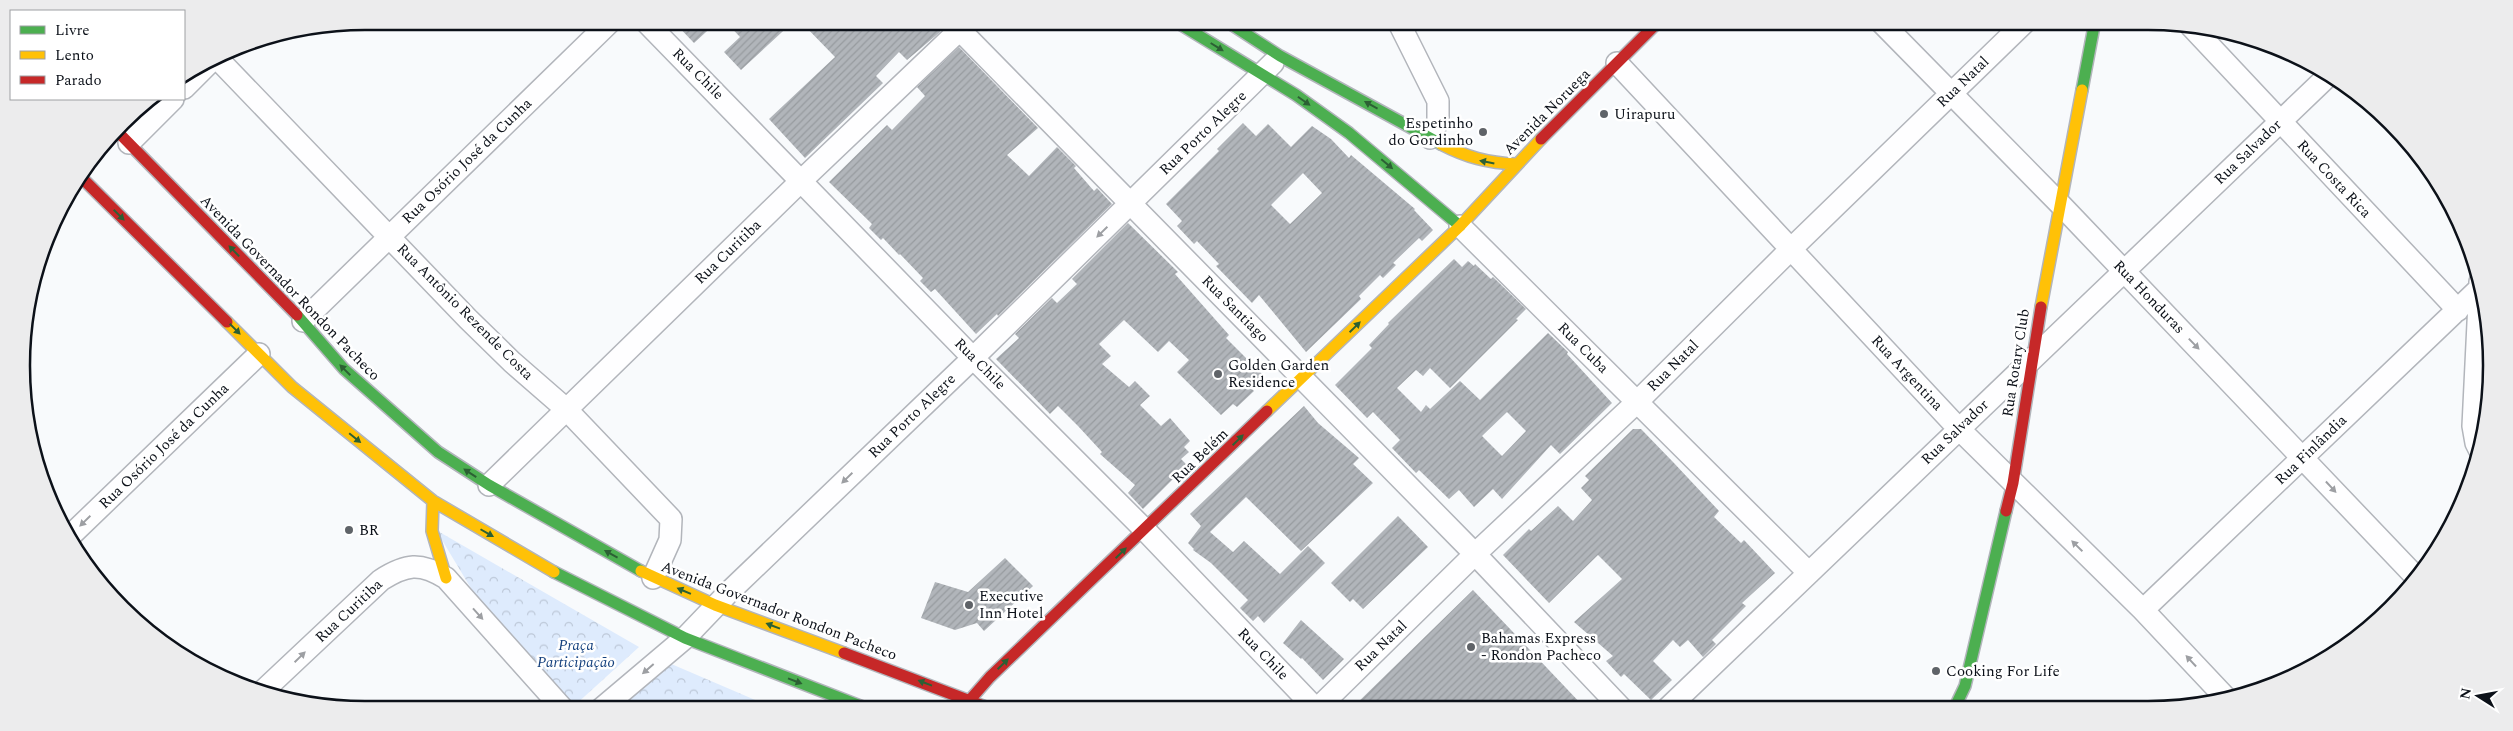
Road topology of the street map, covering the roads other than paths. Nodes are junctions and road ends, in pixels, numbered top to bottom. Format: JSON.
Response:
{"nodes":[{"id":1,"x":602,"y":30,"type":"edge"},
{"id":2,"x":654,"y":30,"type":"edge"},
{"id":3,"x":954,"y":30,"type":"edge"},
{"id":4,"x":966,"y":30,"type":"edge"},
{"id":5,"x":1190,"y":30,"type":"edge"},
{"id":6,"x":1240,"y":30,"type":"edge"},
{"id":7,"x":1402,"y":30,"type":"edge"},
{"id":8,"x":1650,"y":30,"type":"edge"},
{"id":9,"x":1889,"y":30,"type":"edge"},
{"id":10,"x":2017,"y":30,"type":"edge"},
{"id":11,"x":2093,"y":30,"type":"edge"},
{"id":12,"x":2198,"y":34,"type":"edge"},
{"id":13,"x":1280,"y":56,"type":"junction"},
{"id":14,"x":222,"y":63,"type":"edge"},
{"id":15,"x":1617,"y":63,"type":"junction"},
{"id":16,"x":1262,"y":75,"type":"junction"},
{"id":17,"x":195,"y":77,"type":"edge"},
{"id":18,"x":2323,"y":80,"type":"edge"},
{"id":19,"x":185,"y":87,"type":"edge"},
{"id":20,"x":1950,"y":94,"type":"junction"},
{"id":21,"x":172,"y":100,"type":"edge"},
{"id":22,"x":2280,"y":121,"type":"junction"},
{"id":23,"x":123,"y":137,"type":"edge"},
{"id":24,"x":1430,"y":138,"type":"junction"},
{"id":25,"x":1460,"y":154,"type":"junction"},
{"id":26,"x":1516,"y":164,"type":"junction"},
{"id":27,"x":1473,"y":168,"type":"dead end"},
{"id":28,"x":802,"y":180,"type":"junction"},
{"id":29,"x":1481,"y":186,"type":"dead end"},
{"id":30,"x":82,"y":187,"type":"edge"},
{"id":31,"x":1484,"y":199,"type":"junction"},
{"id":32,"x":1131,"y":204,"type":"junction"},
{"id":33,"x":2060,"y":204,"type":"junction"},
{"id":34,"x":1460,"y":226,"type":"junction"},
{"id":35,"x":389,"y":236,"type":"junction"},
{"id":36,"x":1792,"y":248,"type":"junction"},
{"id":37,"x":2124,"y":271,"type":"junction"},
{"id":38,"x":2475,"y":293,"type":"edge"},
{"id":39,"x":2458,"y":310,"type":"junction"},
{"id":40,"x":2479,"y":317,"type":"edge"},
{"id":41,"x":303,"y":321,"type":"junction"},
{"id":42,"x":259,"y":354,"type":"junction"},
{"id":43,"x":973,"y":358,"type":"junction"},
{"id":44,"x":2031,"y":360,"type":"junction"},
{"id":45,"x":1303,"y":378,"type":"junction"},
{"id":46,"x":1637,"y":402,"type":"junction"},
{"id":47,"x":566,"y":408,"type":"junction"},
{"id":48,"x":1959,"y":429,"type":"junction"},
{"id":49,"x":2475,"y":439,"type":"edge"},
{"id":50,"x":2303,"y":458,"type":"junction"},
{"id":51,"x":2013,"y":483,"type":"junction"},
{"id":52,"x":489,"y":486,"type":"junction"},
{"id":53,"x":432,"y":501,"type":"junction"},
{"id":54,"x":1145,"y":530,"type":"junction"},
{"id":55,"x":74,"y":532,"type":"edge"},
{"id":56,"x":1475,"y":554,"type":"junction"},
{"id":57,"x":1809,"y":573,"type":"junction"},
{"id":58,"x":2412,"y":573,"type":"edge"},
{"id":59,"x":446,"y":578,"type":"junction"},
{"id":60,"x":653,"y":578,"type":"junction"},
{"id":61,"x":715,"y":605,"type":"junction"},
{"id":62,"x":2143,"y":610,"type":"junction"},
{"id":63,"x":685,"y":638,"type":"junction"},
{"id":64,"x":268,"y":686,"type":"edge"},
{"id":65,"x":2221,"y":693,"type":"edge"},
{"id":66,"x":556,"y":701,"type":"edge"},
{"id":67,"x":610,"y":701,"type":"edge"},
{"id":68,"x":847,"y":701,"type":"edge"},
{"id":69,"x":956,"y":701,"type":"edge"},
{"id":70,"x":969,"y":701,"type":"edge"},
{"id":71,"x":1309,"y":701,"type":"edge"},
{"id":72,"x":1323,"y":701,"type":"edge"},
{"id":73,"x":1614,"y":701,"type":"edge"},
{"id":74,"x":1675,"y":701,"type":"edge"},
{"id":75,"x":1959,"y":701,"type":"edge"}],
"edges":[{"from":1,"to":35,"type":"street","name":"Rua Osório José da Cunha"},
{"from":2,"to":28,"type":"street","name":"Rua Chile"},
{"from":3,"to":28,"type":"street","name":"Rua Curitiba"},
{"from":4,"to":32,"type":"street","name":"Rua Santiago"},
{"from":5,"to":16,"type":"main road","name":"Rua Cuba","one_way":true},
{"from":6,"to":13,"type":"main road"},
{"from":7,"to":24,"type":"street"},
{"from":8,"to":15,"type":"main road","name":"Avenida Noruega"},
{"from":9,"to":20,"type":"street","name":"Rua Honduras"},
{"from":10,"to":20,"type":"street","name":"Rua Natal"},
{"from":11,"to":33,"type":"main road","name":"Rua Rotary Club"},
{"from":12,"to":22,"type":"street","name":"Rua Costa Rica"},
{"from":13,"to":16,"type":"street","name":"Rua Porto Alegre"},
{"from":24,"to":13,"type":"main road","one_way":true},
{"from":14,"to":35,"type":"street","name":"Rua Antônio Rezende Costa"},
{"from":15,"to":26,"type":"main road","name":"Avenida Noruega"},
{"from":15,"to":36,"type":"street","name":"Rua Argentina"},
{"from":16,"to":32,"type":"street","name":"Rua Porto Alegre"},
{"from":16,"to":34,"type":"main road","name":"Rua Cuba","one_way":true},
{"from":17,"to":19,"type":"street"},
{"from":18,"to":22,"type":"street","name":"Rua Salvador"},
{"from":20,"to":33,"type":"street","name":"Rua Honduras"},
{"from":20,"to":36,"type":"street","name":"Rua Natal"},
{"from":21,"to":23,"type":"street"},
{"from":22,"to":37,"type":"street","name":"Rua Salvador"},
{"from":22,"to":39,"type":"street","name":"Rua Costa Rica"},
{"from":41,"to":23,"type":"main road","name":"Avenida Governador Rondon Pacheco","one_way":true},
{"from":24,"to":25,"type":"main road"},
{"from":26,"to":25,"type":"main road","one_way":true},
{"from":25,"to":27,"type":"main road"},
{"from":26,"to":31,"type":"main road","name":"Avenida Noruega"},
{"from":28,"to":43,"type":"street","name":"Rua Chile"},
{"from":28,"to":47,"type":"street","name":"Rua Curitiba"},
{"from":29,"to":31,"type":"main road"},
{"from":30,"to":42,"type":"main road","one_way":true},
{"from":31,"to":34,"type":"main road","name":"Avenida Noruega"},
{"from":32,"to":43,"type":"street","name":"Rua Porto Alegre","one_way":true},
{"from":32,"to":45,"type":"street","name":"Rua Santiago"},
{"from":33,"to":37,"type":"street","name":"Rua Honduras"},
{"from":33,"to":44,"type":"main road","name":"Rua Rotary Club"},
{"from":45,"to":34,"type":"main road","name":"Rua Belém","one_way":true},
{"from":34,"to":46,"type":"street","name":"Rua Cuba"},
{"from":35,"to":41,"type":"street","name":"Rua Osório José da Cunha"},
{"from":35,"to":47,"type":"street","name":"Rua Antônio Rezende Costa"},
{"from":36,"to":46,"type":"street","name":"Rua Natal"},
{"from":36,"to":48,"type":"street","name":"Rua Argentina"},
{"from":37,"to":44,"type":"street","name":"Rua Salvador"},
{"from":37,"to":50,"type":"street","name":"Rua Honduras","one_way":true},
{"from":38,"to":39,"type":"street","name":"Rua Finlândia"},
{"from":39,"to":50,"type":"street","name":"Rua Finlândia"},
{"from":40,"to":49,"type":"street"},
{"from":52,"to":41,"type":"main road","name":"Avenida Governador Rondon Pacheco","one_way":true},
{"from":42,"to":53,"type":"main road","one_way":true},
{"from":42,"to":55,"type":"street","name":"Rua Osório José da Cunha","one_way":true},
{"from":43,"to":54,"type":"street","name":"Rua Chile"},
{"from":43,"to":61,"type":"street","name":"Rua Porto Alegre","one_way":true},
{"from":44,"to":48,"type":"street","name":"Rua Salvador"},
{"from":44,"to":51,"type":"main road","name":"Rua Rotary Club"},
{"from":54,"to":45,"type":"main road","name":"Rua Belém","one_way":true},
{"from":45,"to":56,"type":"street","name":"Rua Santiago"},
{"from":46,"to":56,"type":"street","name":"Rua Natal"},
{"from":46,"to":57,"type":"street","name":"Rua Cuba"},
{"from":47,"to":52,"type":"street","name":"Rua Curitiba"},
{"from":47,"to":60,"type":"street","name":"Rua Antônio Rezende Costa"},
{"from":48,"to":51,"type":"street","name":"Rua Argentina"},
{"from":48,"to":57,"type":"street","name":"Rua Salvador"},
{"from":50,"to":58,"type":"street","name":"Rua Honduras","one_way":true},
{"from":50,"to":62,"type":"street","name":"Rua Finlândia"},
{"from":62,"to":51,"type":"street","name":"Rua Argentina","one_way":true},
{"from":51,"to":75,"type":"main road","name":"Rua Rotary Club"},
{"from":60,"to":52,"type":"main road","name":"Avenida Governador Rondon Pacheco","one_way":true},
{"from":53,"to":59,"type":"main road"},
{"from":53,"to":63,"type":"main road","one_way":true},
{"from":70,"to":54,"type":"main road","name":"Rua Belém","one_way":true},
{"from":54,"to":71,"type":"street","name":"Rua Chile"},
{"from":56,"to":72,"type":"street","name":"Rua Natal"},
{"from":56,"to":73,"type":"street","name":"Rua Santiago"},
{"from":57,"to":74,"type":"street","name":"Rua Salvador"},
{"from":64,"to":59,"type":"street","name":"Rua Curitiba","one_way":true},
{"from":59,"to":66,"type":"street","one_way":true},
{"from":61,"to":60,"type":"main road","name":"Avenida Governador Rondon Pacheco","one_way":true},
{"from":61,"to":63,"type":"street","name":"Rua Porto Alegre"},
{"from":69,"to":61,"type":"main road","name":"Avenida Governador Rondon Pacheco","one_way":true},
{"from":65,"to":62,"type":"street","name":"Rua Argentina","one_way":true},
{"from":63,"to":67,"type":"street","name":"Rua Porto Alegre","one_way":true},
{"from":63,"to":68,"type":"main road","one_way":true}]}
